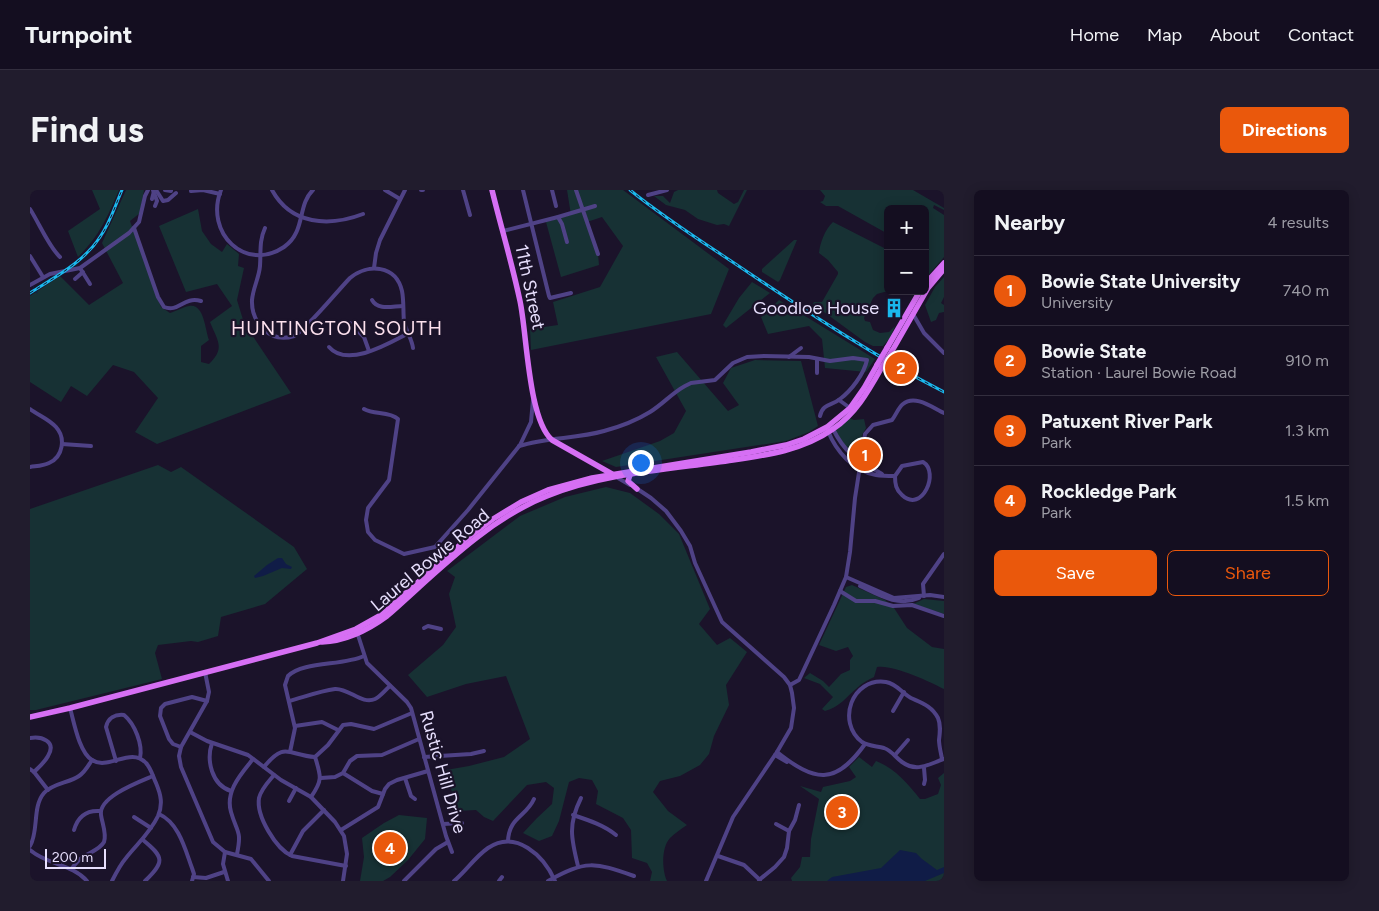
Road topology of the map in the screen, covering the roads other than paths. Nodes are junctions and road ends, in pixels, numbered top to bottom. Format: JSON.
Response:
{"nodes":[{"id":1,"x":148,"y":190,"type":"edge"},
{"id":2,"x":154,"y":190,"type":"edge"},
{"id":3,"x":165,"y":190,"type":"edge"},
{"id":4,"x":272,"y":190,"type":"edge"},
{"id":5,"x":313,"y":190,"type":"edge"},
{"id":6,"x":385,"y":190,"type":"edge"},
{"id":7,"x":405,"y":190,"type":"edge"},
{"id":8,"x":463,"y":190,"type":"edge"},
{"id":9,"x":492,"y":190,"type":"edge"},
{"id":10,"x":523,"y":190,"type":"edge"},
{"id":11,"x":552,"y":190,"type":"edge"},
{"id":12,"x":576,"y":190,"type":"edge"},
{"id":13,"x":666,"y":190,"type":"edge"},
{"id":14,"x":171,"y":191,"type":"edge"},
{"id":15,"x":191,"y":191,"type":"dead end"},
{"id":16,"x":220,"y":192,"type":"edge"},
{"id":17,"x":176,"y":193,"type":"dead end"},
{"id":18,"x":648,"y":195,"type":"dead end"},
{"id":19,"x":400,"y":199,"type":"junction"},
{"id":20,"x":152,"y":200,"type":"dead end"},
{"id":21,"x":155,"y":206,"type":"dead end"},
{"id":22,"x":556,"y":206,"type":"dead end"},
{"id":23,"x":595,"y":206,"type":"dead end"},
{"id":24,"x":30,"y":209,"type":"edge"},
{"id":25,"x":583,"y":209,"type":"junction"},
{"id":26,"x":363,"y":214,"type":"dead end"},
{"id":27,"x":470,"y":215,"type":"dead end"},
{"id":28,"x":558,"y":217,"type":"junction"},
{"id":29,"x":302,"y":218,"type":"junction"},
{"id":30,"x":530,"y":224,"type":"junction"},
{"id":31,"x":134,"y":228,"type":"junction"},
{"id":32,"x":265,"y":228,"type":"dead end"},
{"id":33,"x":503,"y":231,"type":"junction"},
{"id":34,"x":567,"y":242,"type":"dead end"},
{"id":35,"x":598,"y":254,"type":"dead end"},
{"id":36,"x":260,"y":255,"type":"junction"},
{"id":37,"x":30,"y":256,"type":"edge"},
{"id":38,"x":60,"y":257,"type":"dead end"},
{"id":39,"x":944,"y":263,"type":"edge"},
{"id":40,"x":374,"y":268,"type":"junction"},
{"id":41,"x":944,"y":269,"type":"edge"},
{"id":42,"x":81,"y":270,"type":"junction"},
{"id":43,"x":43,"y":277,"type":"junction"},
{"id":44,"x":75,"y":279,"type":"dead end"},
{"id":45,"x":929,"y":280,"type":"edge"},
{"id":46,"x":30,"y":284,"type":"edge"},
{"id":47,"x":90,"y":284,"type":"dead end"},
{"id":48,"x":571,"y":293,"type":"dead end"},
{"id":49,"x":918,"y":295,"type":"edge"},
{"id":50,"x":372,"y":300,"type":"dead end"},
{"id":51,"x":201,"y":301,"type":"dead end"},
{"id":52,"x":403,"y":306,"type":"junction"},
{"id":53,"x":912,"y":311,"type":"junction"},
{"id":54,"x":350,"y":323,"type":"dead end"},
{"id":55,"x":407,"y":334,"type":"junction"},
{"id":56,"x":329,"y":346,"type":"dead end"},
{"id":57,"x":413,"y":348,"type":"dead end"},
{"id":58,"x":801,"y":348,"type":"dead end"},
{"id":59,"x":370,"y":351,"type":"junction"},
{"id":60,"x":944,"y":353,"type":"edge"},
{"id":61,"x":789,"y":357,"type":"junction"},
{"id":62,"x":818,"y":359,"type":"junction"},
{"id":63,"x":880,"y":366,"type":"junction"},
{"id":64,"x":817,"y":373,"type":"dead end"},
{"id":65,"x":532,"y":391,"type":"junction"},
{"id":66,"x":839,"y":400,"type":"junction"},
{"id":67,"x":850,"y":408,"type":"junction"},
{"id":68,"x":30,"y":409,"type":"edge"},
{"id":69,"x":364,"y":409,"type":"dead end"},
{"id":70,"x":944,"y":414,"type":"edge"},
{"id":71,"x":820,"y":416,"type":"dead end"},
{"id":72,"x":829,"y":432,"type":"junction"},
{"id":73,"x":550,"y":438,"type":"junction"},
{"id":74,"x":62,"y":444,"type":"junction"},
{"id":75,"x":520,"y":445,"type":"junction"},
{"id":76,"x":91,"y":446,"type":"dead end"},
{"id":77,"x":861,"y":463,"type":"junction"},
{"id":78,"x":30,"y":467,"type":"edge"},
{"id":79,"x":599,"y":467,"type":"junction"},
{"id":80,"x":860,"y":469,"type":"junction"},
{"id":81,"x":611,"y":474,"type":"junction"},
{"id":82,"x":630,"y":475,"type":"junction"},
{"id":83,"x":884,"y":475,"type":"junction"},
{"id":84,"x":600,"y":476,"type":"junction"},
{"id":85,"x":895,"y":476,"type":"junction"},
{"id":86,"x":618,"y":478,"type":"junction"},
{"id":87,"x":636,"y":488,"type":"junction"},
{"id":88,"x":944,"y":554,"type":"edge"},
{"id":89,"x":848,"y":567,"type":"junction"},
{"id":90,"x":845,"y":578,"type":"junction"},
{"id":91,"x":854,"y":582,"type":"junction"},
{"id":92,"x":843,"y":585,"type":"junction"},
{"id":93,"x":840,"y":592,"type":"junction"},
{"id":94,"x":924,"y":596,"type":"junction"},
{"id":95,"x":944,"y":597,"type":"edge"},
{"id":96,"x":944,"y":616,"type":"edge"},
{"id":97,"x":424,"y":628,"type":"dead end"},
{"id":98,"x":441,"y":629,"type":"dead end"},
{"id":99,"x":357,"y":631,"type":"junction"},
{"id":100,"x":364,"y":656,"type":"junction"},
{"id":101,"x":205,"y":672,"type":"junction"},
{"id":102,"x":780,"y":674,"type":"junction"},
{"id":103,"x":798,"y":681,"type":"junction"},
{"id":104,"x":790,"y":685,"type":"junction"},
{"id":105,"x":390,"y":686,"type":"junction"},
{"id":106,"x":904,"y":692,"type":"junction"},
{"id":107,"x":793,"y":698,"type":"junction"},
{"id":108,"x":207,"y":701,"type":"junction"},
{"id":109,"x":289,"y":701,"type":"junction"},
{"id":110,"x":70,"y":708,"type":"junction"},
{"id":111,"x":893,"y":711,"type":"dead end"},
{"id":112,"x":412,"y":713,"type":"junction"},
{"id":113,"x":30,"y":717,"type":"edge"},
{"id":114,"x":295,"y":726,"type":"junction"},
{"id":115,"x":338,"y":730,"type":"junction"},
{"id":116,"x":190,"y":732,"type":"junction"},
{"id":117,"x":30,"y":738,"type":"edge"},
{"id":118,"x":419,"y":738,"type":"junction"},
{"id":119,"x":908,"y":740,"type":"dead end"},
{"id":120,"x":212,"y":743,"type":"junction"},
{"id":121,"x":865,"y":744,"type":"junction"},
{"id":122,"x":181,"y":747,"type":"junction"},
{"id":123,"x":484,"y":751,"type":"dead end"},
{"id":124,"x":290,"y":752,"type":"junction"},
{"id":125,"x":776,"y":753,"type":"junction"},
{"id":126,"x":895,"y":755,"type":"junction"},
{"id":127,"x":315,"y":757,"type":"junction"},
{"id":128,"x":424,"y":757,"type":"junction"},
{"id":129,"x":140,"y":758,"type":"junction"},
{"id":130,"x":253,"y":758,"type":"junction"},
{"id":131,"x":943,"y":759,"type":"edge"},
{"id":132,"x":92,"y":760,"type":"junction"},
{"id":133,"x":116,"y":760,"type":"junction"},
{"id":134,"x":264,"y":767,"type":"junction"},
{"id":135,"x":924,"y":768,"type":"junction"},
{"id":136,"x":32,"y":771,"type":"edge"},
{"id":137,"x":428,"y":771,"type":"junction"},
{"id":138,"x":342,"y":773,"type":"junction"},
{"id":139,"x":274,"y":775,"type":"junction"},
{"id":140,"x":153,"y":776,"type":"junction"},
{"id":141,"x":321,"y":778,"type":"junction"},
{"id":142,"x":406,"y":778,"type":"junction"},
{"id":143,"x":924,"y":784,"type":"dead end"},
{"id":144,"x":296,"y":788,"type":"junction"},
{"id":145,"x":48,"y":790,"type":"junction"},
{"id":146,"x":231,"y":792,"type":"junction"},
{"id":147,"x":383,"y":794,"type":"junction"},
{"id":148,"x":311,"y":797,"type":"junction"},
{"id":149,"x":581,"y":798,"type":"dead end"},
{"id":150,"x":415,"y":799,"type":"dead end"},
{"id":151,"x":534,"y":799,"type":"dead end"},
{"id":152,"x":289,"y":801,"type":"dead end"},
{"id":153,"x":799,"y":805,"type":"dead end"},
{"id":154,"x":324,"y":810,"type":"junction"},
{"id":155,"x":100,"y":811,"type":"junction"},
{"id":156,"x":159,"y":814,"type":"junction"},
{"id":157,"x":573,"y":816,"type":"junction"},
{"id":158,"x":134,"y":817,"type":"dead end"},
{"id":159,"x":30,"y":820,"type":"edge"},
{"id":160,"x":36,"y":821,"type":"junction"},
{"id":161,"x":462,"y":823,"type":"dead end"},
{"id":162,"x":443,"y":824,"type":"junction"},
{"id":163,"x":776,"y":824,"type":"dead end"},
{"id":164,"x":152,"y":828,"type":"junction"},
{"id":165,"x":74,"y":830,"type":"dead end"},
{"id":166,"x":341,"y":830,"type":"junction"},
{"id":167,"x":790,"y":831,"type":"junction"},
{"id":168,"x":616,"y":835,"type":"dead end"},
{"id":169,"x":143,"y":840,"type":"junction"},
{"id":170,"x":508,"y":841,"type":"junction"},
{"id":171,"x":448,"y":842,"type":"junction"},
{"id":172,"x":30,"y":848,"type":"edge"},
{"id":173,"x":225,"y":852,"type":"junction"},
{"id":174,"x":452,"y":852,"type":"dead end"},
{"id":175,"x":237,"y":854,"type":"junction"},
{"id":176,"x":290,"y":856,"type":"junction"},
{"id":177,"x":718,"y":856,"type":"junction"},
{"id":178,"x":346,"y":866,"type":"junction"},
{"id":179,"x":578,"y":866,"type":"junction"},
{"id":180,"x":71,"y":869,"type":"junction"},
{"id":181,"x":224,"y":872,"type":"junction"},
{"id":182,"x":634,"y":876,"type":"dead end"},
{"id":183,"x":502,"y":877,"type":"dead end"},
{"id":184,"x":192,"y":879,"type":"edge"},
{"id":185,"x":555,"y":879,"type":"edge"},
{"id":186,"x":760,"y":880,"type":"edge"},
{"id":187,"x":87,"y":881,"type":"edge"},
{"id":188,"x":112,"y":881,"type":"edge"},
{"id":189,"x":145,"y":881,"type":"edge"},
{"id":190,"x":228,"y":881,"type":"edge"},
{"id":191,"x":270,"y":881,"type":"edge"},
{"id":192,"x":344,"y":881,"type":"edge"},
{"id":193,"x":404,"y":881,"type":"edge"},
{"id":194,"x":454,"y":881,"type":"edge"},
{"id":195,"x":498,"y":881,"type":"edge"},
{"id":196,"x":548,"y":881,"type":"edge"},
{"id":197,"x":706,"y":881,"type":"edge"}],
"edges":[{"from":1,"to":31,"type":"street"},
{"from":2,"to":17,"type":"street"},
{"from":2,"to":20,"type":"street"},
{"from":2,"to":21,"type":"street"},
{"from":3,"to":14,"type":"street"},
{"from":4,"to":29,"type":"street"},
{"from":5,"to":29,"type":"street"},
{"from":6,"to":19,"type":"street"},
{"from":7,"to":19,"type":"street"},
{"from":8,"to":27,"type":"street"},
{"from":9,"to":33,"type":"main road","name":"11th Street"},
{"from":10,"to":30,"type":"street"},
{"from":11,"to":22,"type":"street"},
{"from":12,"to":25,"type":"street"},
{"from":13,"to":18,"type":"street"},
{"from":15,"to":16,"type":"street"},
{"from":16,"to":36,"type":"street"},
{"from":19,"to":40,"type":"street"},
{"from":23,"to":25,"type":"street"},
{"from":24,"to":38,"type":"street"},
{"from":25,"to":28,"type":"street"},
{"from":25,"to":35,"type":"street"},
{"from":26,"to":29,"type":"street"},
{"from":28,"to":30,"type":"street"},
{"from":28,"to":34,"type":"street"},
{"from":29,"to":36,"type":"street"},
{"from":30,"to":33,"type":"street"},
{"from":30,"to":48,"type":"street"},
{"from":31,"to":42,"type":"street"},
{"from":31,"to":51,"type":"street"},
{"from":32,"to":36,"type":"street"},
{"from":33,"to":65,"type":"main road","name":"11th Street"},
{"from":36,"to":40,"type":"street"},
{"from":37,"to":43,"type":"street"},
{"from":39,"to":45,"type":"main road"},
{"from":40,"to":52,"type":"street"},
{"from":41,"to":53,"type":"main road","name":"Laurel Bowie Road"},
{"from":42,"to":43,"type":"street"},
{"from":42,"to":44,"type":"street"},
{"from":42,"to":47,"type":"street"},
{"from":43,"to":46,"type":"street"},
{"from":49,"to":53,"type":"main road","name":"Laurel Bowie Road"},
{"from":50,"to":52,"type":"street"},
{"from":52,"to":55,"type":"street"},
{"from":53,"to":60,"type":"street"},
{"from":53,"to":63,"type":"main road","name":"Laurel Bowie Road","bridge":true},
{"from":54,"to":59,"type":"street"},
{"from":55,"to":57,"type":"street"},
{"from":55,"to":59,"type":"street"},
{"from":56,"to":59,"type":"street"},
{"from":58,"to":61,"type":"street"},
{"from":61,"to":62,"type":"street"},
{"from":61,"to":73,"type":"street"},
{"from":62,"to":64,"type":"street"},
{"from":62,"to":66,"type":"street"},
{"from":63,"to":67,"type":"main road","name":"Laurel Bowie Road"},
{"from":63,"to":72,"type":"main road","name":"Laurel Bowie Road"},
{"from":65,"to":73,"type":"main road","name":"11th Street"},
{"from":65,"to":75,"type":"street"},
{"from":66,"to":67,"type":"street"},
{"from":66,"to":71,"type":"street"},
{"from":67,"to":72,"type":"main road","name":"Laurel Bowie Road"},
{"from":68,"to":74,"type":"street"},
{"from":69,"to":75,"type":"street"},
{"from":70,"to":77,"type":"street"},
{"from":72,"to":77,"type":"street"},
{"from":72,"to":80,"type":"street"},
{"from":72,"to":81,"type":"main road","name":"Laurel Bowie Road"},
{"from":72,"to":82,"type":"main road","name":"Laurel Bowie Road"},
{"from":73,"to":75,"type":"street"},
{"from":73,"to":79,"type":"main road"},
{"from":74,"to":76,"type":"street"},
{"from":74,"to":78,"type":"street"},
{"from":77,"to":80,"type":"street"},
{"from":77,"to":83,"type":"street"},
{"from":79,"to":81,"type":"main road"},
{"from":79,"to":84,"type":"main road"},
{"from":80,"to":83,"type":"street"},
{"from":80,"to":89,"type":"street"},
{"from":81,"to":84,"type":"main road","name":"Laurel Bowie Road"},
{"from":81,"to":86,"type":"main road"},
{"from":82,"to":86,"type":"main road","name":"Laurel Bowie Road"},
{"from":82,"to":87,"type":"main road"},
{"from":83,"to":85,"type":"street"},
{"from":84,"to":99,"type":"main road","name":"Laurel Bowie Road"},
{"from":85,"to":85,"type":"street"},
{"from":86,"to":87,"type":"street"},
{"from":86,"to":99,"type":"main road","name":"Laurel Bowie Road"},
{"from":87,"to":102,"type":"street"},
{"from":88,"to":94,"type":"street"},
{"from":89,"to":90,"type":"street"},
{"from":89,"to":91,"type":"street"},
{"from":90,"to":91,"type":"street"},
{"from":90,"to":92,"type":"street"},
{"from":91,"to":92,"type":"street"},
{"from":91,"to":94,"type":"street"},
{"from":92,"to":93,"type":"street"},
{"from":93,"to":96,"type":"street"},
{"from":93,"to":103,"type":"street"},
{"from":94,"to":95,"type":"street"},
{"from":97,"to":98,"type":"street"},
{"from":99,"to":100,"type":"street","name":"Rustic Hill Drive"},
{"from":99,"to":101,"type":"main road","name":"Laurel Bowie Road"},
{"from":100,"to":105,"type":"street","name":"Rustic Hill Drive"},
{"from":100,"to":109,"type":"street"},
{"from":101,"to":108,"type":"street"},
{"from":101,"to":110,"type":"main road","name":"Laurel Bowie Road"},
{"from":102,"to":103,"type":"street"},
{"from":102,"to":104,"type":"street"},
{"from":103,"to":104,"type":"street"},
{"from":103,"to":107,"type":"street"},
{"from":104,"to":107,"type":"street"},
{"from":105,"to":109,"type":"street"},
{"from":105,"to":112,"type":"street","name":"Rustic Hill Drive"},
{"from":106,"to":111,"type":"street"},
{"from":106,"to":121,"type":"street"},
{"from":106,"to":131,"type":"street"},
{"from":107,"to":125,"type":"street"},
{"from":108,"to":116,"type":"street"},
{"from":108,"to":122,"type":"street"},
{"from":109,"to":114,"type":"street"},
{"from":110,"to":113,"type":"main road","name":"Laurel Bowie Road"},
{"from":110,"to":132,"type":"street"},
{"from":112,"to":115,"type":"street"},
{"from":112,"to":118,"type":"street","name":"Rustic Hill Drive"},
{"from":114,"to":115,"type":"street"},
{"from":114,"to":124,"type":"street"},
{"from":115,"to":127,"type":"street"},
{"from":116,"to":120,"type":"street"},
{"from":116,"to":122,"type":"street"},
{"from":117,"to":136,"type":"street"},
{"from":118,"to":128,"type":"street","name":"Rustic Hill Drive"},
{"from":118,"to":138,"type":"street"},
{"from":119,"to":126,"type":"street"},
{"from":120,"to":130,"type":"street"},
{"from":120,"to":146,"type":"street"},
{"from":121,"to":125,"type":"street"},
{"from":121,"to":126,"type":"street"},
{"from":122,"to":173,"type":"street"},
{"from":123,"to":128,"type":"street"},
{"from":124,"to":127,"type":"street"},
{"from":124,"to":134,"type":"street"},
{"from":125,"to":177,"type":"street"},
{"from":126,"to":135,"type":"street"},
{"from":127,"to":141,"type":"street"},
{"from":128,"to":137,"type":"street","name":"Rustic Hill Drive"},
{"from":129,"to":133,"type":"street"},
{"from":129,"to":133,"type":"street"},
{"from":129,"to":140,"type":"street"},
{"from":130,"to":134,"type":"street"},
{"from":130,"to":146,"type":"street"},
{"from":131,"to":135,"type":"street"},
{"from":132,"to":133,"type":"street"},
{"from":132,"to":145,"type":"street"},
{"from":134,"to":139,"type":"street"},
{"from":135,"to":143,"type":"street"},
{"from":136,"to":145,"type":"street"},
{"from":137,"to":142,"type":"street"},
{"from":137,"to":162,"type":"street","name":"Rustic Hill Drive"},
{"from":138,"to":141,"type":"street"},
{"from":138,"to":147,"type":"street"},
{"from":139,"to":144,"type":"street"},
{"from":139,"to":176,"type":"street"},
{"from":140,"to":155,"type":"street"},
{"from":140,"to":156,"type":"street"},
{"from":141,"to":148,"type":"street"},
{"from":142,"to":147,"type":"street"},
{"from":142,"to":150,"type":"street"},
{"from":144,"to":148,"type":"street"},
{"from":144,"to":152,"type":"street"},
{"from":145,"to":160,"type":"street"},
{"from":146,"to":175,"type":"street"},
{"from":147,"to":166,"type":"street"},
{"from":148,"to":154,"type":"street"},
{"from":149,"to":157,"type":"street"},
{"from":151,"to":170,"type":"street"},
{"from":153,"to":167,"type":"street"},
{"from":154,"to":166,"type":"street"},
{"from":154,"to":176,"type":"street"},
{"from":155,"to":165,"type":"street"},
{"from":155,"to":180,"type":"street"},
{"from":156,"to":164,"type":"street"},
{"from":156,"to":184,"type":"street"},
{"from":157,"to":168,"type":"street"},
{"from":157,"to":179,"type":"street"},
{"from":158,"to":164,"type":"street"},
{"from":159,"to":160,"type":"street"},
{"from":160,"to":172,"type":"street"},
{"from":161,"to":162,"type":"street"},
{"from":162,"to":171,"type":"street","name":"Rustic Hill Drive"},
{"from":163,"to":167,"type":"street"},
{"from":164,"to":169,"type":"street"},
{"from":166,"to":178,"type":"street"},
{"from":167,"to":186,"type":"street"},
{"from":169,"to":188,"type":"street"},
{"from":169,"to":189,"type":"street"},
{"from":170,"to":185,"type":"street"},
{"from":170,"to":194,"type":"street"},
{"from":171,"to":174,"type":"street","name":"Rustic Hill Drive"},
{"from":171,"to":193,"type":"street"},
{"from":172,"to":180,"type":"street"},
{"from":173,"to":175,"type":"street"},
{"from":173,"to":181,"type":"street"},
{"from":175,"to":191,"type":"street"},
{"from":176,"to":178,"type":"street"},
{"from":177,"to":186,"type":"street"},
{"from":177,"to":197,"type":"street"},
{"from":178,"to":192,"type":"street"},
{"from":179,"to":182,"type":"street"},
{"from":179,"to":185,"type":"street"},
{"from":180,"to":187,"type":"street"},
{"from":181,"to":184,"type":"street"},
{"from":181,"to":190,"type":"street"},
{"from":183,"to":195,"type":"street"},
{"from":185,"to":196,"type":"street"}]}
